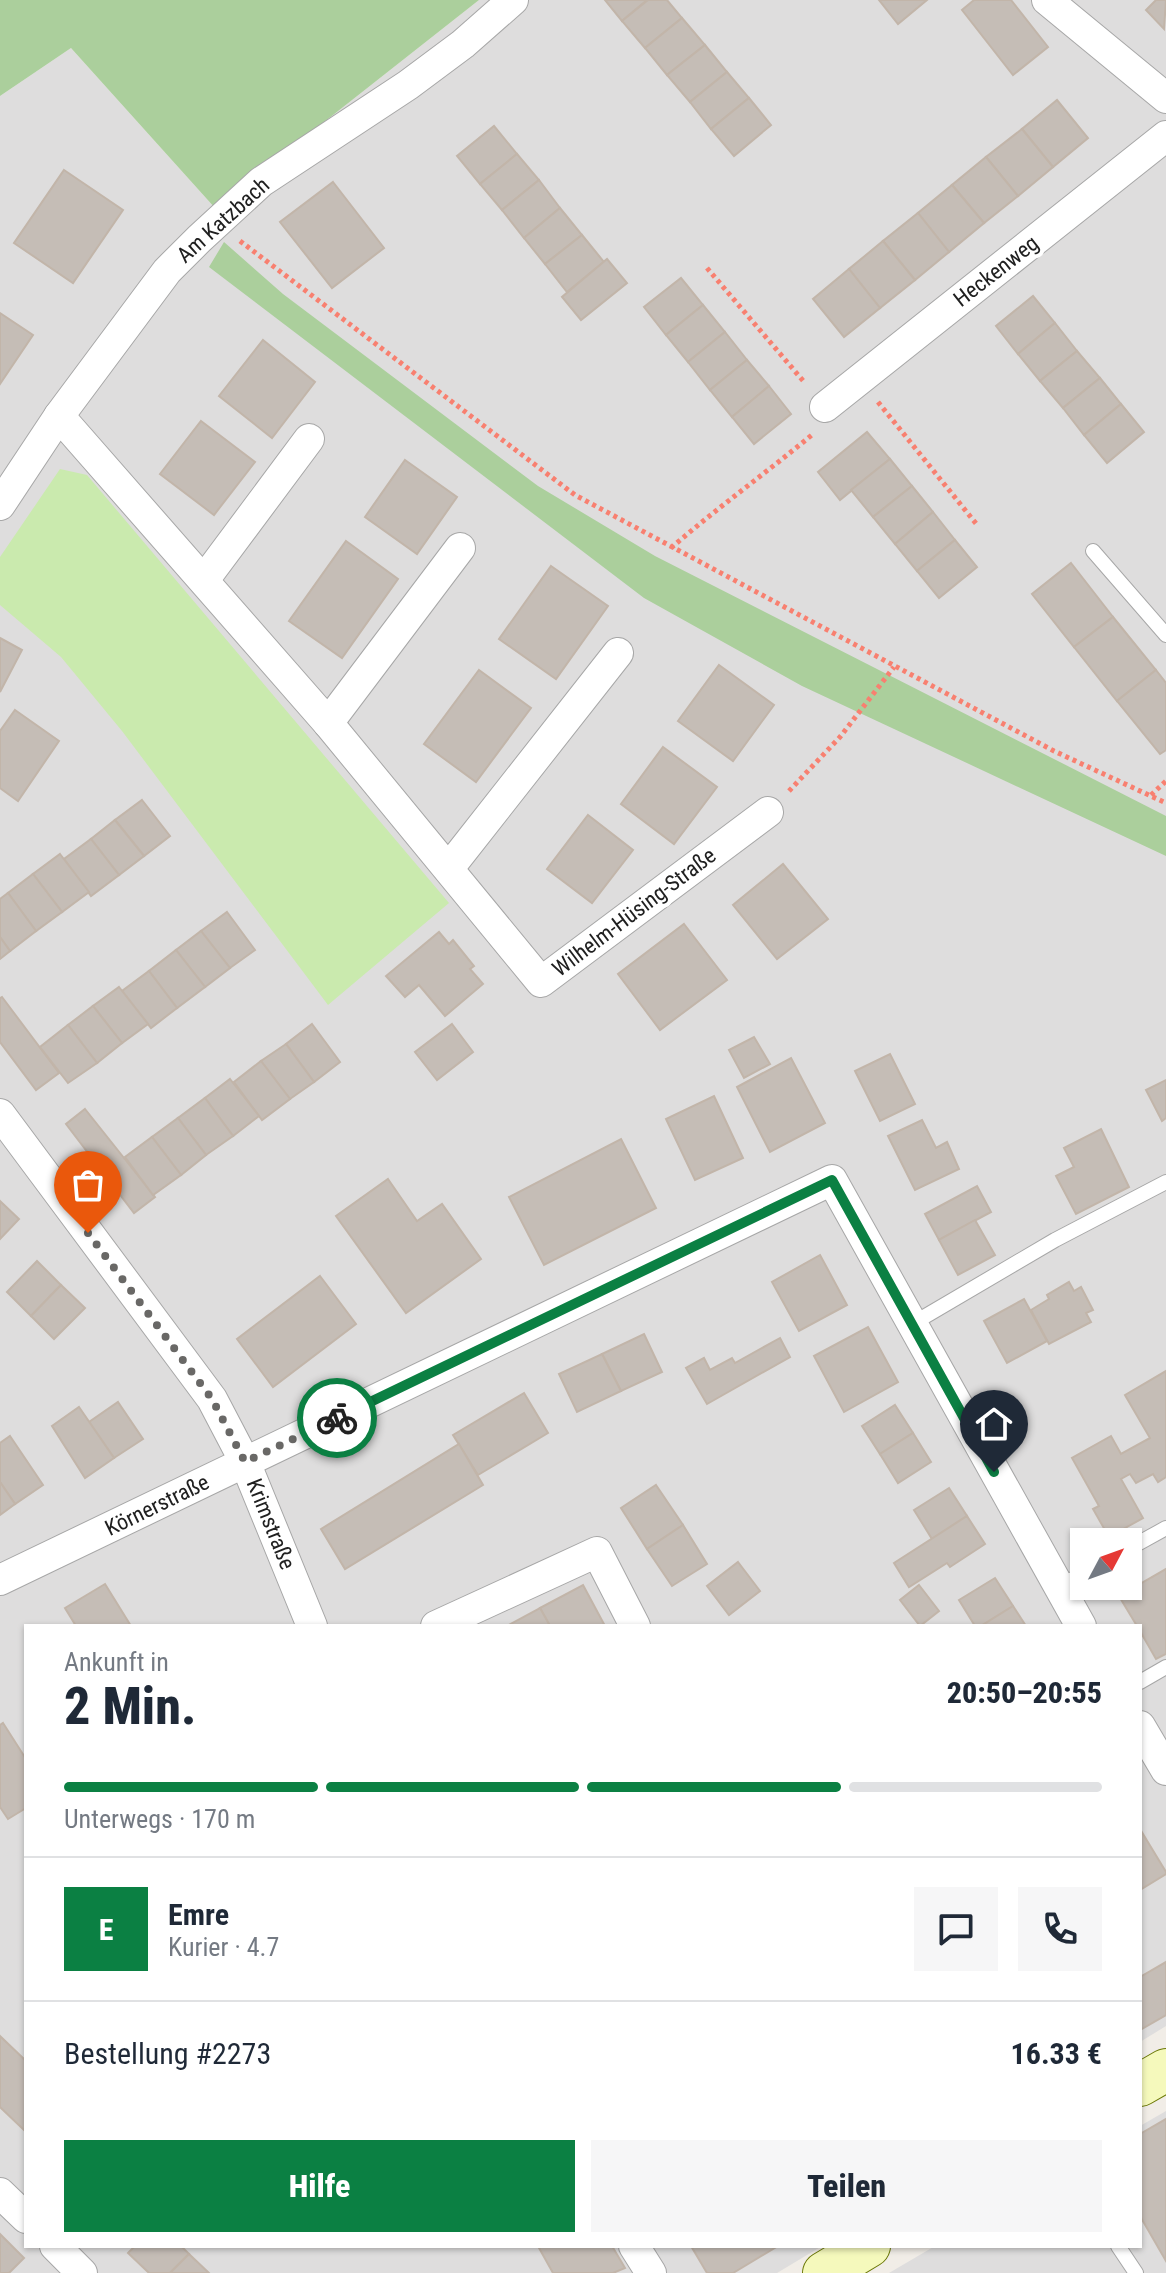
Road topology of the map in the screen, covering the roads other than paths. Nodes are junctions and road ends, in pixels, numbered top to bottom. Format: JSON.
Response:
{"nodes":[{"id":1,"x":513,"y":0,"type":"edge"},
{"id":2,"x":1047,"y":0,"type":"edge"},
{"id":3,"x":1166,"y":98,"type":"edge"},
{"id":4,"x":1166,"y":136,"type":"edge"},
{"id":5,"x":825,"y":407,"type":"road end"},
{"id":6,"x":59,"y":416,"type":"junction"},
{"id":7,"x":309,"y":439,"type":"dead end"},
{"id":8,"x":0,"y":505,"type":"edge"},
{"id":9,"x":460,"y":548,"type":"dead end"},
{"id":10,"x":1093,"y":551,"type":"dead end"},
{"id":11,"x":204,"y":580,"type":"junction"},
{"id":12,"x":1166,"y":635,"type":"edge"},
{"id":13,"x":618,"y":653,"type":"dead end"},
{"id":14,"x":328,"y":723,"type":"junction"},
{"id":15,"x":768,"y":812,"type":"road end"},
{"id":16,"x":449,"y":868,"type":"junction"},
{"id":17,"x":0,"y":1114,"type":"edge"},
{"id":18,"x":1166,"y":1182,"type":"edge"},
{"id":19,"x":912,"y":1324,"type":"junction"},
{"id":20,"x":245,"y":1462,"type":"junction"},
{"id":21,"x":1166,"y":1528,"type":"edge"},
{"id":22,"x":1142,"y":1541,"type":"edge"},
{"id":23,"x":1070,"y":1578,"type":"edge"},
{"id":24,"x":0,"y":1580,"type":"edge"},
{"id":25,"x":1075,"y":1600,"type":"edge"},
{"id":26,"x":311,"y":1624,"type":"edge"},
{"id":27,"x":440,"y":1624,"type":"edge"},
{"id":28,"x":634,"y":1624,"type":"edge"},
{"id":29,"x":1081,"y":1624,"type":"edge"},
{"id":30,"x":1166,"y":1667,"type":"edge"},
{"id":31,"x":1142,"y":1681,"type":"edge"},
{"id":32,"x":1142,"y":1729,"type":"edge"},
{"id":33,"x":1166,"y":1770,"type":"edge"},
{"id":34,"x":1166,"y":2070,"type":"edge"},
{"id":35,"x":1142,"y":2084,"type":"edge"},
{"id":36,"x":0,"y":2193,"type":"edge"},
{"id":37,"x":24,"y":2216,"type":"edge"},
{"id":38,"x":57,"y":2248,"type":"edge"},
{"id":39,"x":635,"y":2248,"type":"edge"},
{"id":40,"x":866,"y":2248,"type":"edge"},
{"id":41,"x":1119,"y":2248,"type":"edge"},
{"id":42,"x":82,"y":2273,"type":"edge"},
{"id":43,"x":651,"y":2273,"type":"edge"},
{"id":44,"x":824,"y":2273,"type":"edge"},
{"id":45,"x":1136,"y":2273,"type":"edge"}],
"edges":[{"from":1,"to":6,"type":"street","name":"Am Katzbach"},
{"from":2,"to":3,"type":"street"},
{"from":4,"to":5,"type":"street","name":"Heckenweg"},
{"from":6,"to":8,"type":"street","name":"Am Katzbach"},
{"from":6,"to":11,"type":"street","name":"Wilhelm-Hüsing-Straße"},
{"from":7,"to":11,"type":"street"},
{"from":9,"to":14,"type":"street"},
{"from":10,"to":12,"type":"lane"},
{"from":11,"to":14,"type":"street","name":"Wilhelm-Hüsing-Straße"},
{"from":13,"to":16,"type":"street"},
{"from":14,"to":16,"type":"street","name":"Wilhelm-Hüsing-Straße"},
{"from":15,"to":16,"type":"street","name":"Wilhelm-Hüsing-Straße"},
{"from":17,"to":20,"type":"street","name":"Krimstraße"},
{"from":18,"to":19,"type":"lane"},
{"from":19,"to":20,"type":"street","name":"Körnerstraße"},
{"from":19,"to":23,"type":"street"},
{"from":20,"to":24,"type":"street","name":"Körnerstraße"},
{"from":20,"to":26,"type":"street","name":"Krimstraße"},
{"from":21,"to":22,"type":"lane"},
{"from":25,"to":29,"type":"street"},
{"from":27,"to":28,"type":"street"},
{"from":30,"to":31,"type":"lane"},
{"from":32,"to":33,"type":"street"},
{"from":34,"to":35,"type":"main road"},
{"from":36,"to":37,"type":"street"},
{"from":38,"to":42,"type":"street"},
{"from":39,"to":43,"type":"street"},
{"from":40,"to":44,"type":"main road"},
{"from":41,"to":45,"type":"lane"}]}
